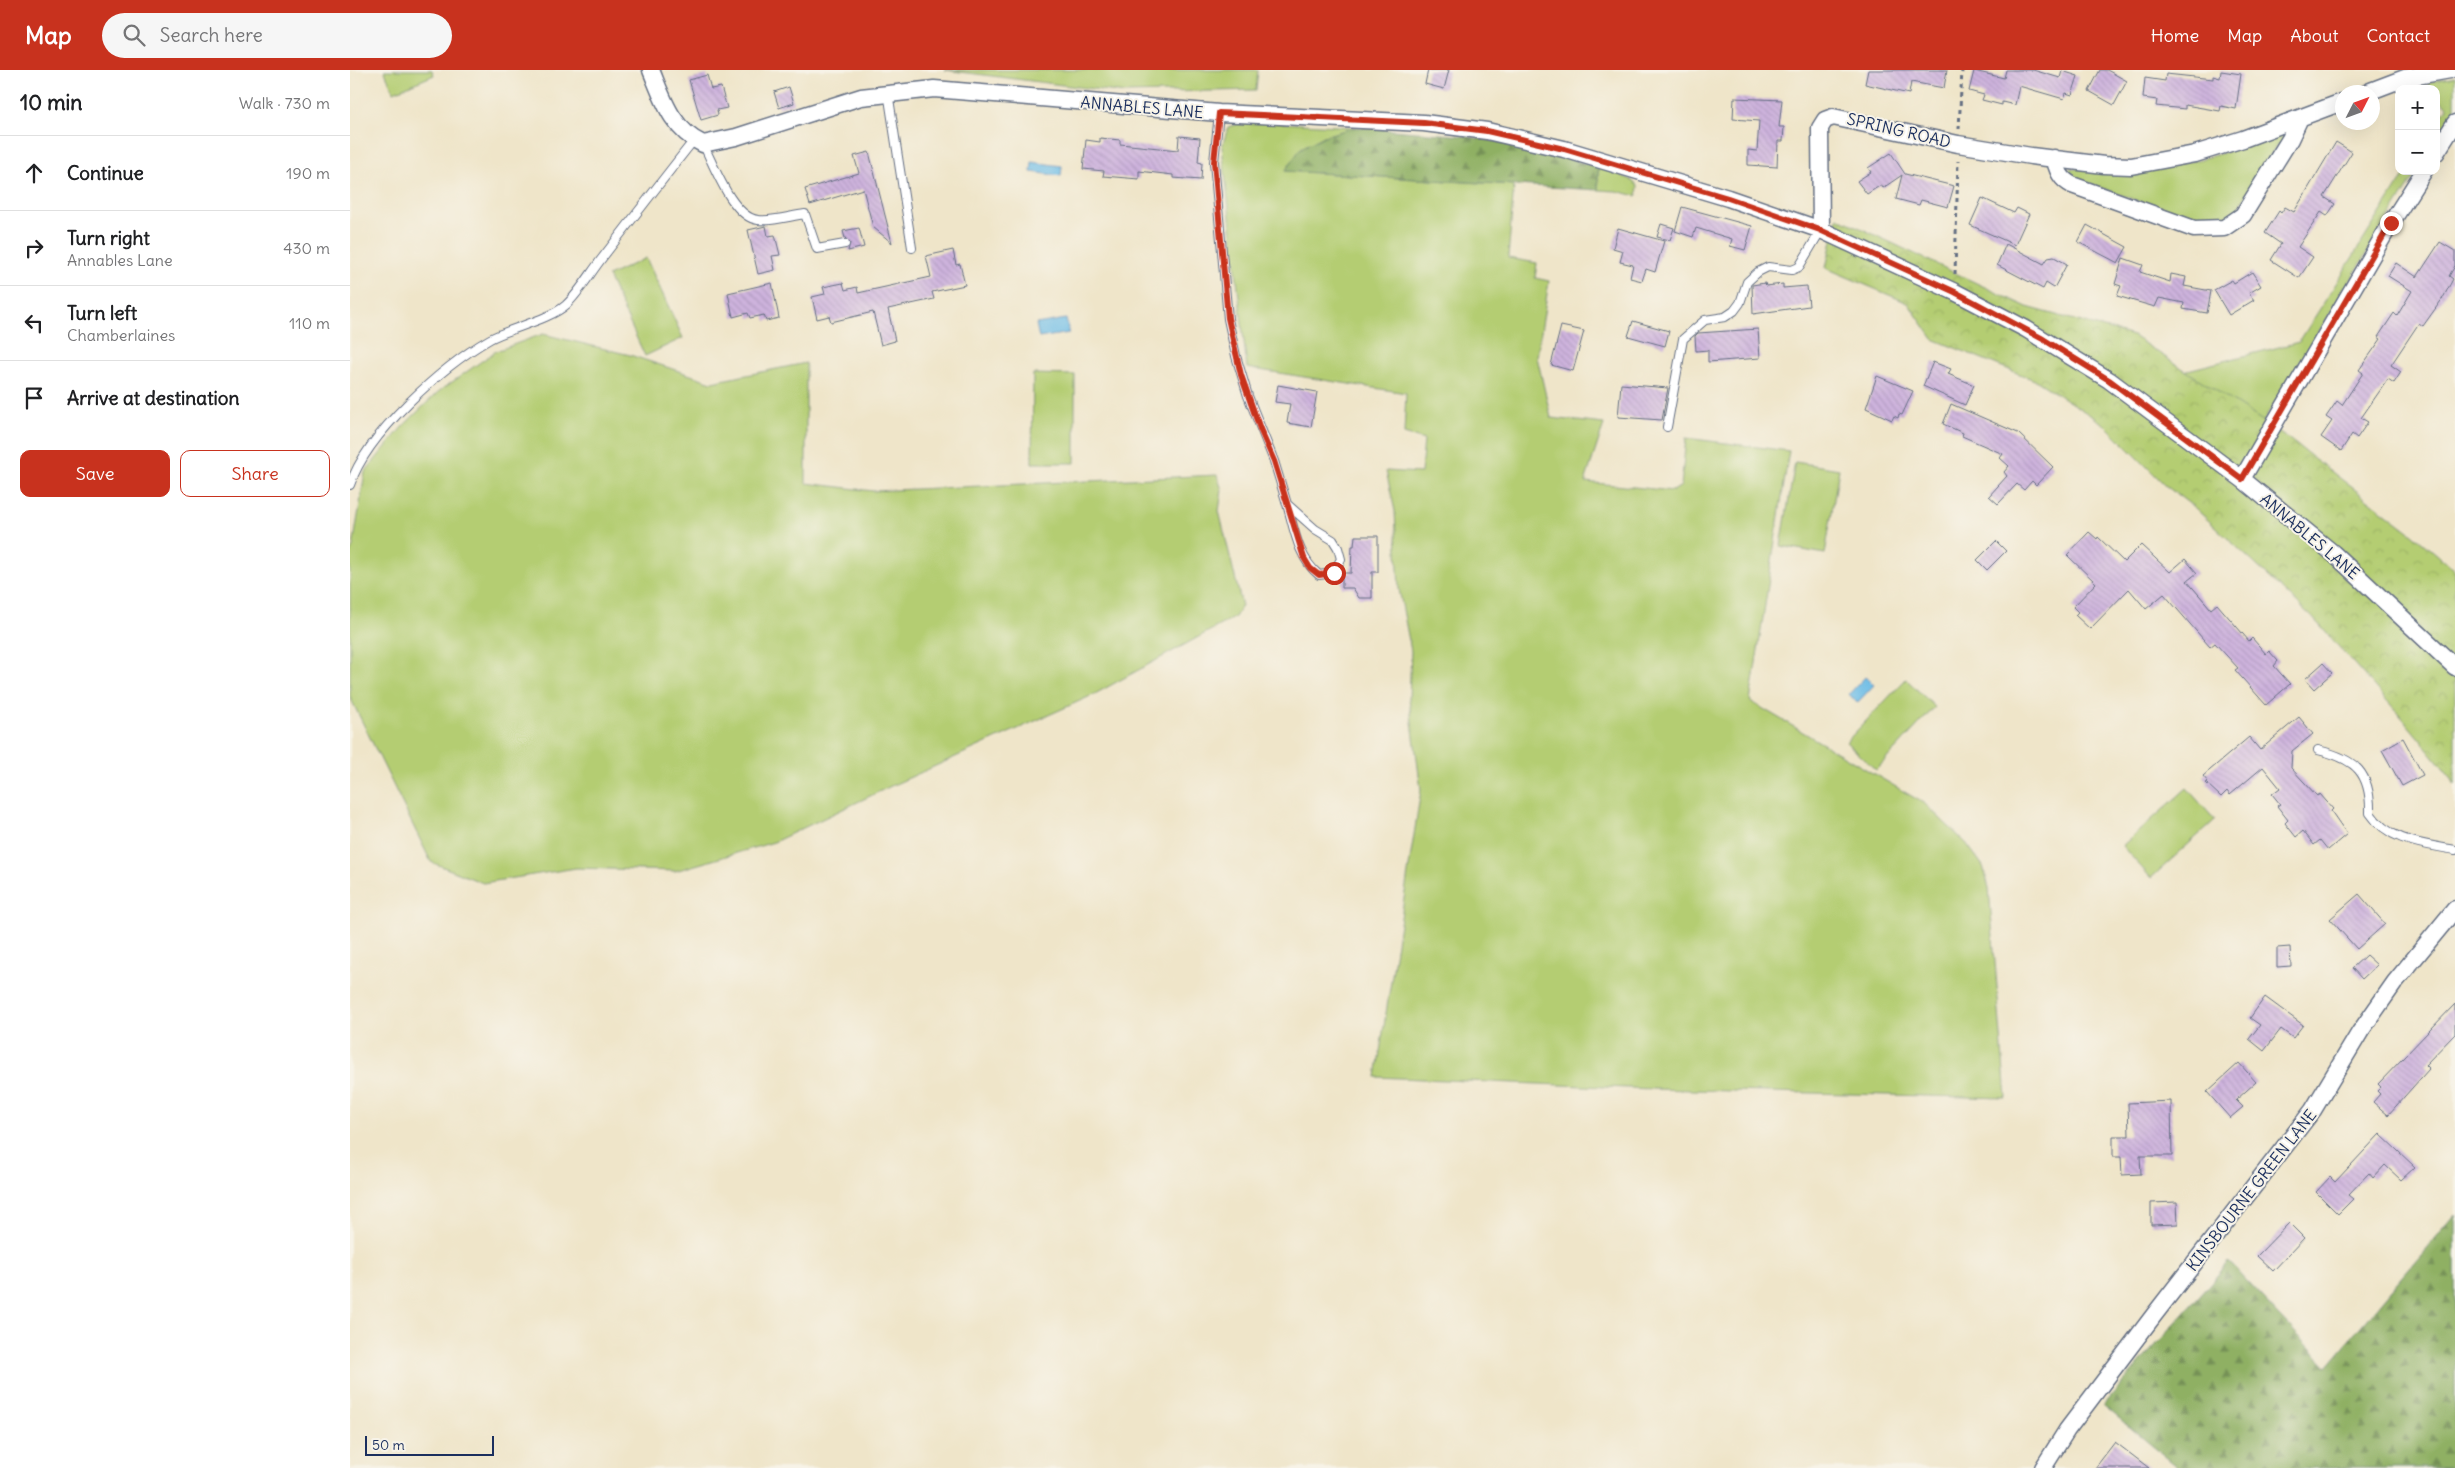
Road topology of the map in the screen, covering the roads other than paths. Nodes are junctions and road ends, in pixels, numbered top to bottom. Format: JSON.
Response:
{"nodes":[{"id":1,"x":651,"y":70,"type":"edge"},
{"id":2,"x":2450,"y":70,"type":"edge"},
{"id":3,"x":2380,"y":87,"type":"edge"},
{"id":4,"x":888,"y":92,"type":"junction"},
{"id":5,"x":2335,"y":105,"type":"edge"},
{"id":6,"x":1219,"y":113,"type":"junction"},
{"id":7,"x":2300,"y":118,"type":"junction"},
{"id":8,"x":2455,"y":123,"type":"edge"},
{"id":9,"x":698,"y":142,"type":"junction"},
{"id":10,"x":2440,"y":146,"type":"edge"},
{"id":11,"x":2054,"y":158,"type":"junction"},
{"id":12,"x":2421,"y":175,"type":"edge"},
{"id":13,"x":1820,"y":230,"type":"junction"},
{"id":14,"x":845,"y":244,"type":"dead end"},
{"id":15,"x":912,"y":248,"type":"dead end"},
{"id":16,"x":1667,"y":427,"type":"dead end"},
{"id":17,"x":2242,"y":479,"type":"junction"},
{"id":18,"x":350,"y":484,"type":"edge"},
{"id":19,"x":1287,"y":504,"type":"junction"},
{"id":20,"x":2455,"y":667,"type":"edge"},
{"id":21,"x":2318,"y":750,"type":"dead end"},
{"id":22,"x":2455,"y":850,"type":"edge"},
{"id":23,"x":2455,"y":909,"type":"edge"},
{"id":24,"x":2043,"y":1468,"type":"edge"}],
"edges":[{"from":1,"to":9,"type":"street"},
{"from":2,"to":3,"type":"street"},
{"from":4,"to":6,"type":"street","name":"ANNABLES LANE"},
{"from":4,"to":9,"type":"street","name":"ANNABLES LANE"},
{"from":4,"to":15,"type":"lane"},
{"from":5,"to":7,"type":"street","name":"SPRING ROAD"},
{"from":6,"to":13,"type":"street","name":"ANNABLES LANE"},
{"from":6,"to":19,"type":"lane"},
{"from":7,"to":11,"type":"street","name":"SPRING ROAD"},
{"from":7,"to":11,"type":"street"},
{"from":8,"to":10,"type":"street"},
{"from":9,"to":14,"type":"lane"},
{"from":9,"to":18,"type":"lane"},
{"from":11,"to":13,"type":"street","name":"SPRING ROAD"},
{"from":12,"to":17,"type":"street"},
{"from":13,"to":16,"type":"lane"},
{"from":13,"to":17,"type":"street","name":"ANNABLES LANE"},
{"from":17,"to":20,"type":"street","name":"ANNABLES LANE"},
{"from":19,"to":19,"type":"lane"},
{"from":21,"to":22,"type":"lane"},
{"from":23,"to":24,"type":"street","name":"KINSBOURNE GREEN LANE"}]}
